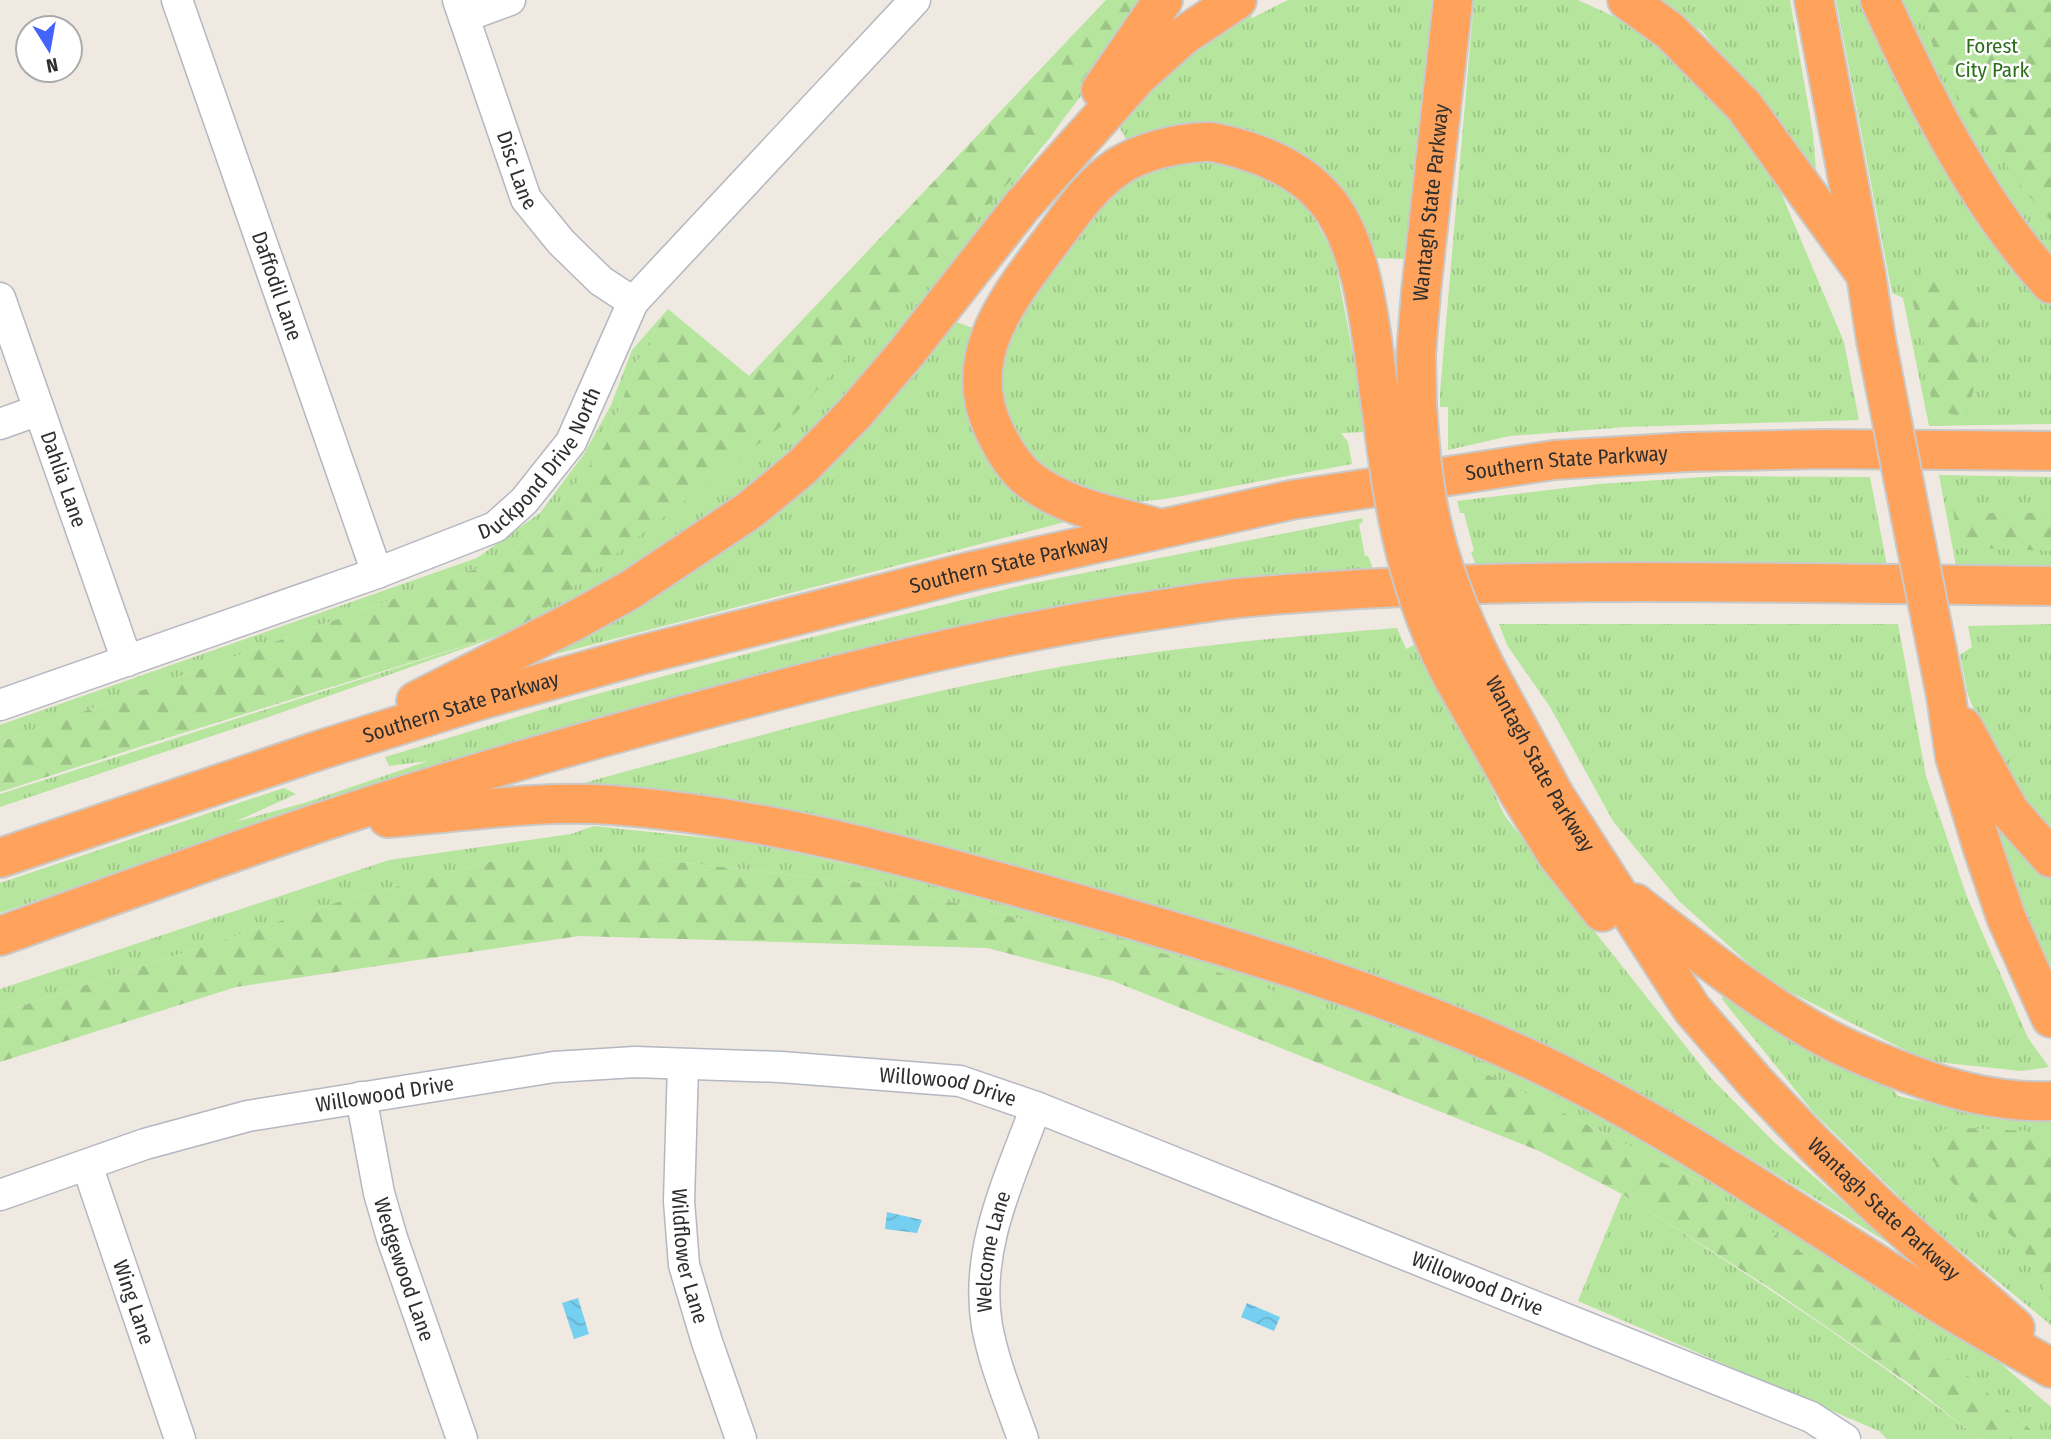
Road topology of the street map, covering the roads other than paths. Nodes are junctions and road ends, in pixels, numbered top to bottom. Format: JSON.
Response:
{"nodes":[{"id":1,"x":177,"y":0,"type":"edge"},
{"id":2,"x":510,"y":0,"type":"edge"},
{"id":3,"x":915,"y":0,"type":"edge"},
{"id":4,"x":1163,"y":0,"type":"edge"},
{"id":5,"x":1237,"y":0,"type":"edge"},
{"id":6,"x":1453,"y":0,"type":"edge"},
{"id":7,"x":1627,"y":0,"type":"edge"},
{"id":8,"x":1814,"y":0,"type":"edge"},
{"id":9,"x":1880,"y":0,"type":"edge"},
{"id":10,"x":461,"y":8,"type":"edge"},
{"id":11,"x":1022,"y":206,"type":"junction"},
{"id":12,"x":1867,"y":275,"type":"junction"},
{"id":13,"x":2051,"y":284,"type":"edge"},
{"id":14,"x":0,"y":298,"type":"edge"},
{"id":15,"x":633,"y":302,"type":"junction"},
{"id":16,"x":1400,"y":409,"type":"junction"},
{"id":17,"x":39,"y":410,"type":"junction"},
{"id":18,"x":0,"y":424,"type":"edge"},
{"id":19,"x":2051,"y":451,"type":"edge"},
{"id":20,"x":1160,"y":528,"type":"junction"},
{"id":21,"x":377,"y":573,"type":"junction"},
{"id":22,"x":2051,"y":586,"type":"edge"},
{"id":23,"x":127,"y":661,"type":"junction"},
{"id":24,"x":1470,"y":674,"type":"junction"},
{"id":25,"x":1947,"y":696,"type":"junction"},
{"id":26,"x":0,"y":705,"type":"edge"},
{"id":27,"x":320,"y":750,"type":"junction"},
{"id":28,"x":316,"y":824,"type":"junction"},
{"id":29,"x":0,"y":858,"type":"edge"},
{"id":30,"x":2051,"y":858,"type":"edge"},
{"id":31,"x":1608,"y":882,"type":"junction"},
{"id":32,"x":0,"y":936,"type":"edge"},
{"id":33,"x":1692,"y":1009,"type":"junction"},
{"id":34,"x":2051,"y":1018,"type":"edge"},
{"id":35,"x":683,"y":1065,"type":"junction"},
{"id":36,"x":361,"y":1097,"type":"junction"},
{"id":37,"x":2051,"y":1101,"type":"edge"},
{"id":38,"x":1036,"y":1107,"type":"junction"},
{"id":39,"x":87,"y":1165,"type":"junction"},
{"id":40,"x":0,"y":1195,"type":"edge"},
{"id":41,"x":2051,"y":1359,"type":"edge"},
{"id":42,"x":2051,"y":1368,"type":"edge"},
{"id":43,"x":180,"y":1439,"type":"edge"},
{"id":44,"x":462,"y":1439,"type":"edge"},
{"id":45,"x":741,"y":1439,"type":"edge"},
{"id":46,"x":1023,"y":1439,"type":"edge"},
{"id":47,"x":1845,"y":1439,"type":"edge"}],
"edges":[{"from":1,"to":21,"type":"street","name":"Daffodil Lane"},
{"from":2,"to":10,"type":"street"},
{"from":3,"to":15,"type":"street","name":"Duckpond Drive North"},
{"from":4,"to":11,"type":"highway"},
{"from":5,"to":11,"type":"highway"},
{"from":6,"to":16,"type":"highway","name":"Wantagh State Parkway"},
{"from":7,"to":12,"type":"highway"},
{"from":8,"to":12,"type":"highway"},
{"from":9,"to":13,"type":"highway"},
{"from":10,"to":15,"type":"street","name":"Disc Lane"},
{"from":11,"to":27,"type":"highway"},
{"from":12,"to":25,"type":"highway","bridge":true},
{"from":14,"to":17,"type":"street","name":"Dahlia Lane"},
{"from":15,"to":21,"type":"street","name":"Duckpond Drive North"},
{"from":16,"to":20,"type":"highway"},
{"from":16,"to":24,"type":"highway","name":"Wantagh State Parkway","bridge":true},
{"from":17,"to":18,"type":"street"},
{"from":17,"to":23,"type":"street","name":"Dahlia Lane"},
{"from":19,"to":20,"type":"highway","name":"Southern State Parkway"},
{"from":20,"to":27,"type":"highway","name":"Southern State Parkway"},
{"from":21,"to":23,"type":"street","name":"Duckpond Drive North"},
{"from":22,"to":28,"type":"highway"},
{"from":23,"to":26,"type":"street","name":"Duckpond Drive North"},
{"from":24,"to":31,"type":"highway","name":"Wantagh State Parkway"},
{"from":24,"to":33,"type":"highway"},
{"from":25,"to":30,"type":"highway"},
{"from":25,"to":34,"type":"highway"},
{"from":27,"to":29,"type":"highway","name":"Southern State Parkway"},
{"from":28,"to":32,"type":"highway"},
{"from":28,"to":42,"type":"highway"},
{"from":31,"to":33,"type":"highway","name":"Wantagh State Parkway"},
{"from":31,"to":37,"type":"highway"},
{"from":33,"to":41,"type":"highway","name":"Wantagh State Parkway"},
{"from":35,"to":36,"type":"street","name":"Willowood Drive"},
{"from":35,"to":38,"type":"street","name":"Willowood Drive"},
{"from":35,"to":45,"type":"street","name":"Wildflower Lane"},
{"from":36,"to":39,"type":"street","name":"Willowood Drive"},
{"from":36,"to":44,"type":"street","name":"Wedgewood Lane"},
{"from":38,"to":46,"type":"street","name":"Welcome Lane"},
{"from":38,"to":47,"type":"street","name":"Willowood Drive"},
{"from":39,"to":40,"type":"street","name":"Willowood Drive"},
{"from":39,"to":43,"type":"street","name":"Wing Lane"}]}
